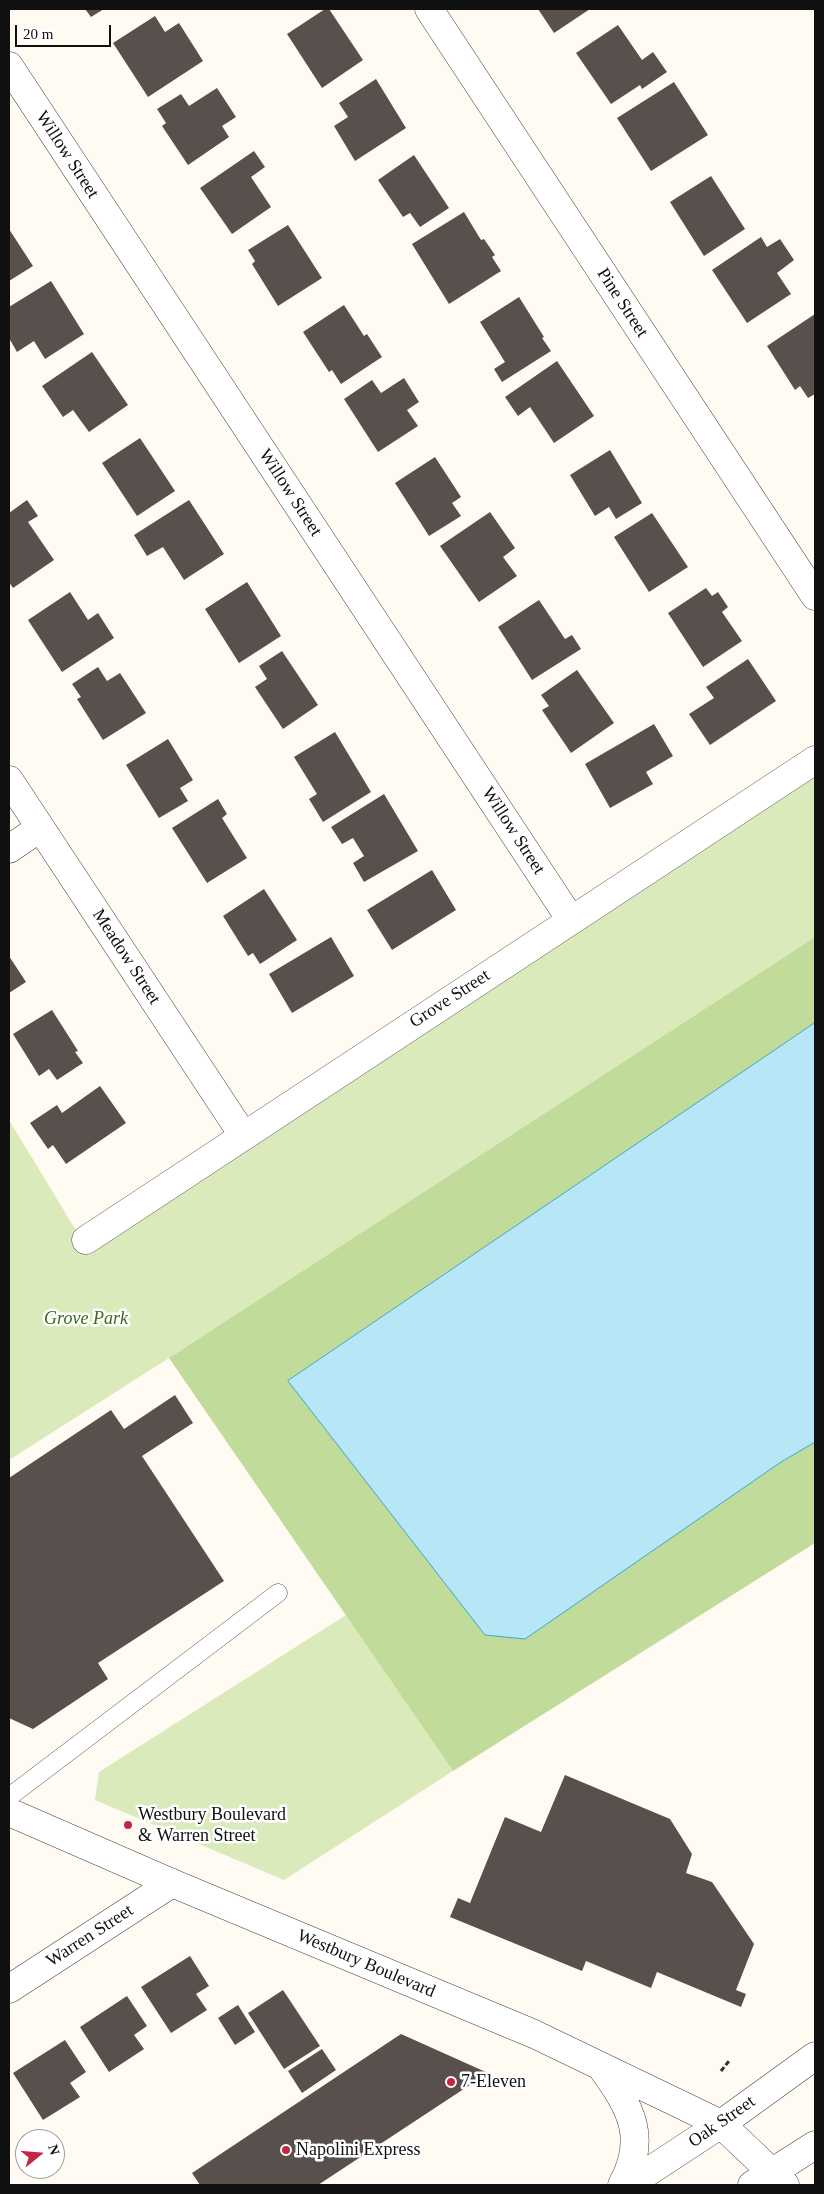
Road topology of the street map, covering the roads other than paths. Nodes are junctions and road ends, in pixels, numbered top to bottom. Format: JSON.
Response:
{"nodes":[{"id":1,"x":429,"y":9,"type":"edge"},
{"id":2,"x":9,"y":66,"type":"edge"},
{"id":3,"x":815,"y":596,"type":"edge"},
{"id":4,"x":815,"y":760,"type":"edge"},
{"id":5,"x":9,"y":780,"type":"edge"},
{"id":6,"x":40,"y":828,"type":"junction"},
{"id":7,"x":9,"y":849,"type":"edge"},
{"id":8,"x":571,"y":920,"type":"junction"},
{"id":9,"x":243,"y":1135,"type":"junction"},
{"id":10,"x":86,"y":1240,"type":"dead end"},
{"id":11,"x":278,"y":1593,"type":"dead end"},
{"id":12,"x":9,"y":1797,"type":"edge"},
{"id":13,"x":9,"y":1812,"type":"edge"},
{"id":14,"x":172,"y":1883,"type":"junction"},
{"id":15,"x":9,"y":1989,"type":"edge"},
{"id":16,"x":815,"y":2056,"type":"edge"},
{"id":17,"x":601,"y":2066,"type":"junction"},
{"id":18,"x":721,"y":2124,"type":"junction"},
{"id":19,"x":815,"y":2145,"type":"edge"},
{"id":20,"x":770,"y":2181,"type":"edge"},
{"id":21,"x":622,"y":2185,"type":"edge"},
{"id":22,"x":628,"y":2185,"type":"edge"}],
"edges":[{"from":1,"to":3,"type":"street","name":"Pine Street"},
{"from":2,"to":8,"type":"street","name":"Willow Street"},
{"from":4,"to":8,"type":"street","name":"Grove Street"},
{"from":5,"to":6,"type":"street","name":"Meadow Street"},
{"from":6,"to":7,"type":"street"},
{"from":6,"to":9,"type":"street","name":"Meadow Street"},
{"from":8,"to":9,"type":"street","name":"Grove Street"},
{"from":9,"to":10,"type":"street","name":"Grove Street"},
{"from":11,"to":12,"type":"lane"},
{"from":13,"to":14,"type":"street","name":"Westbury Boulevard"},
{"from":14,"to":15,"type":"street","name":"Warren Street"},
{"from":14,"to":17,"type":"street","name":"Westbury Boulevard"},
{"from":16,"to":18,"type":"street","name":"Oak Street"},
{"from":17,"to":18,"type":"street","name":"Westbury Boulevard"},
{"from":17,"to":21,"type":"street"},
{"from":18,"to":20,"type":"street"},
{"from":18,"to":22,"type":"street","name":"Oak Street"},
{"from":19,"to":20,"type":"street"}]}
